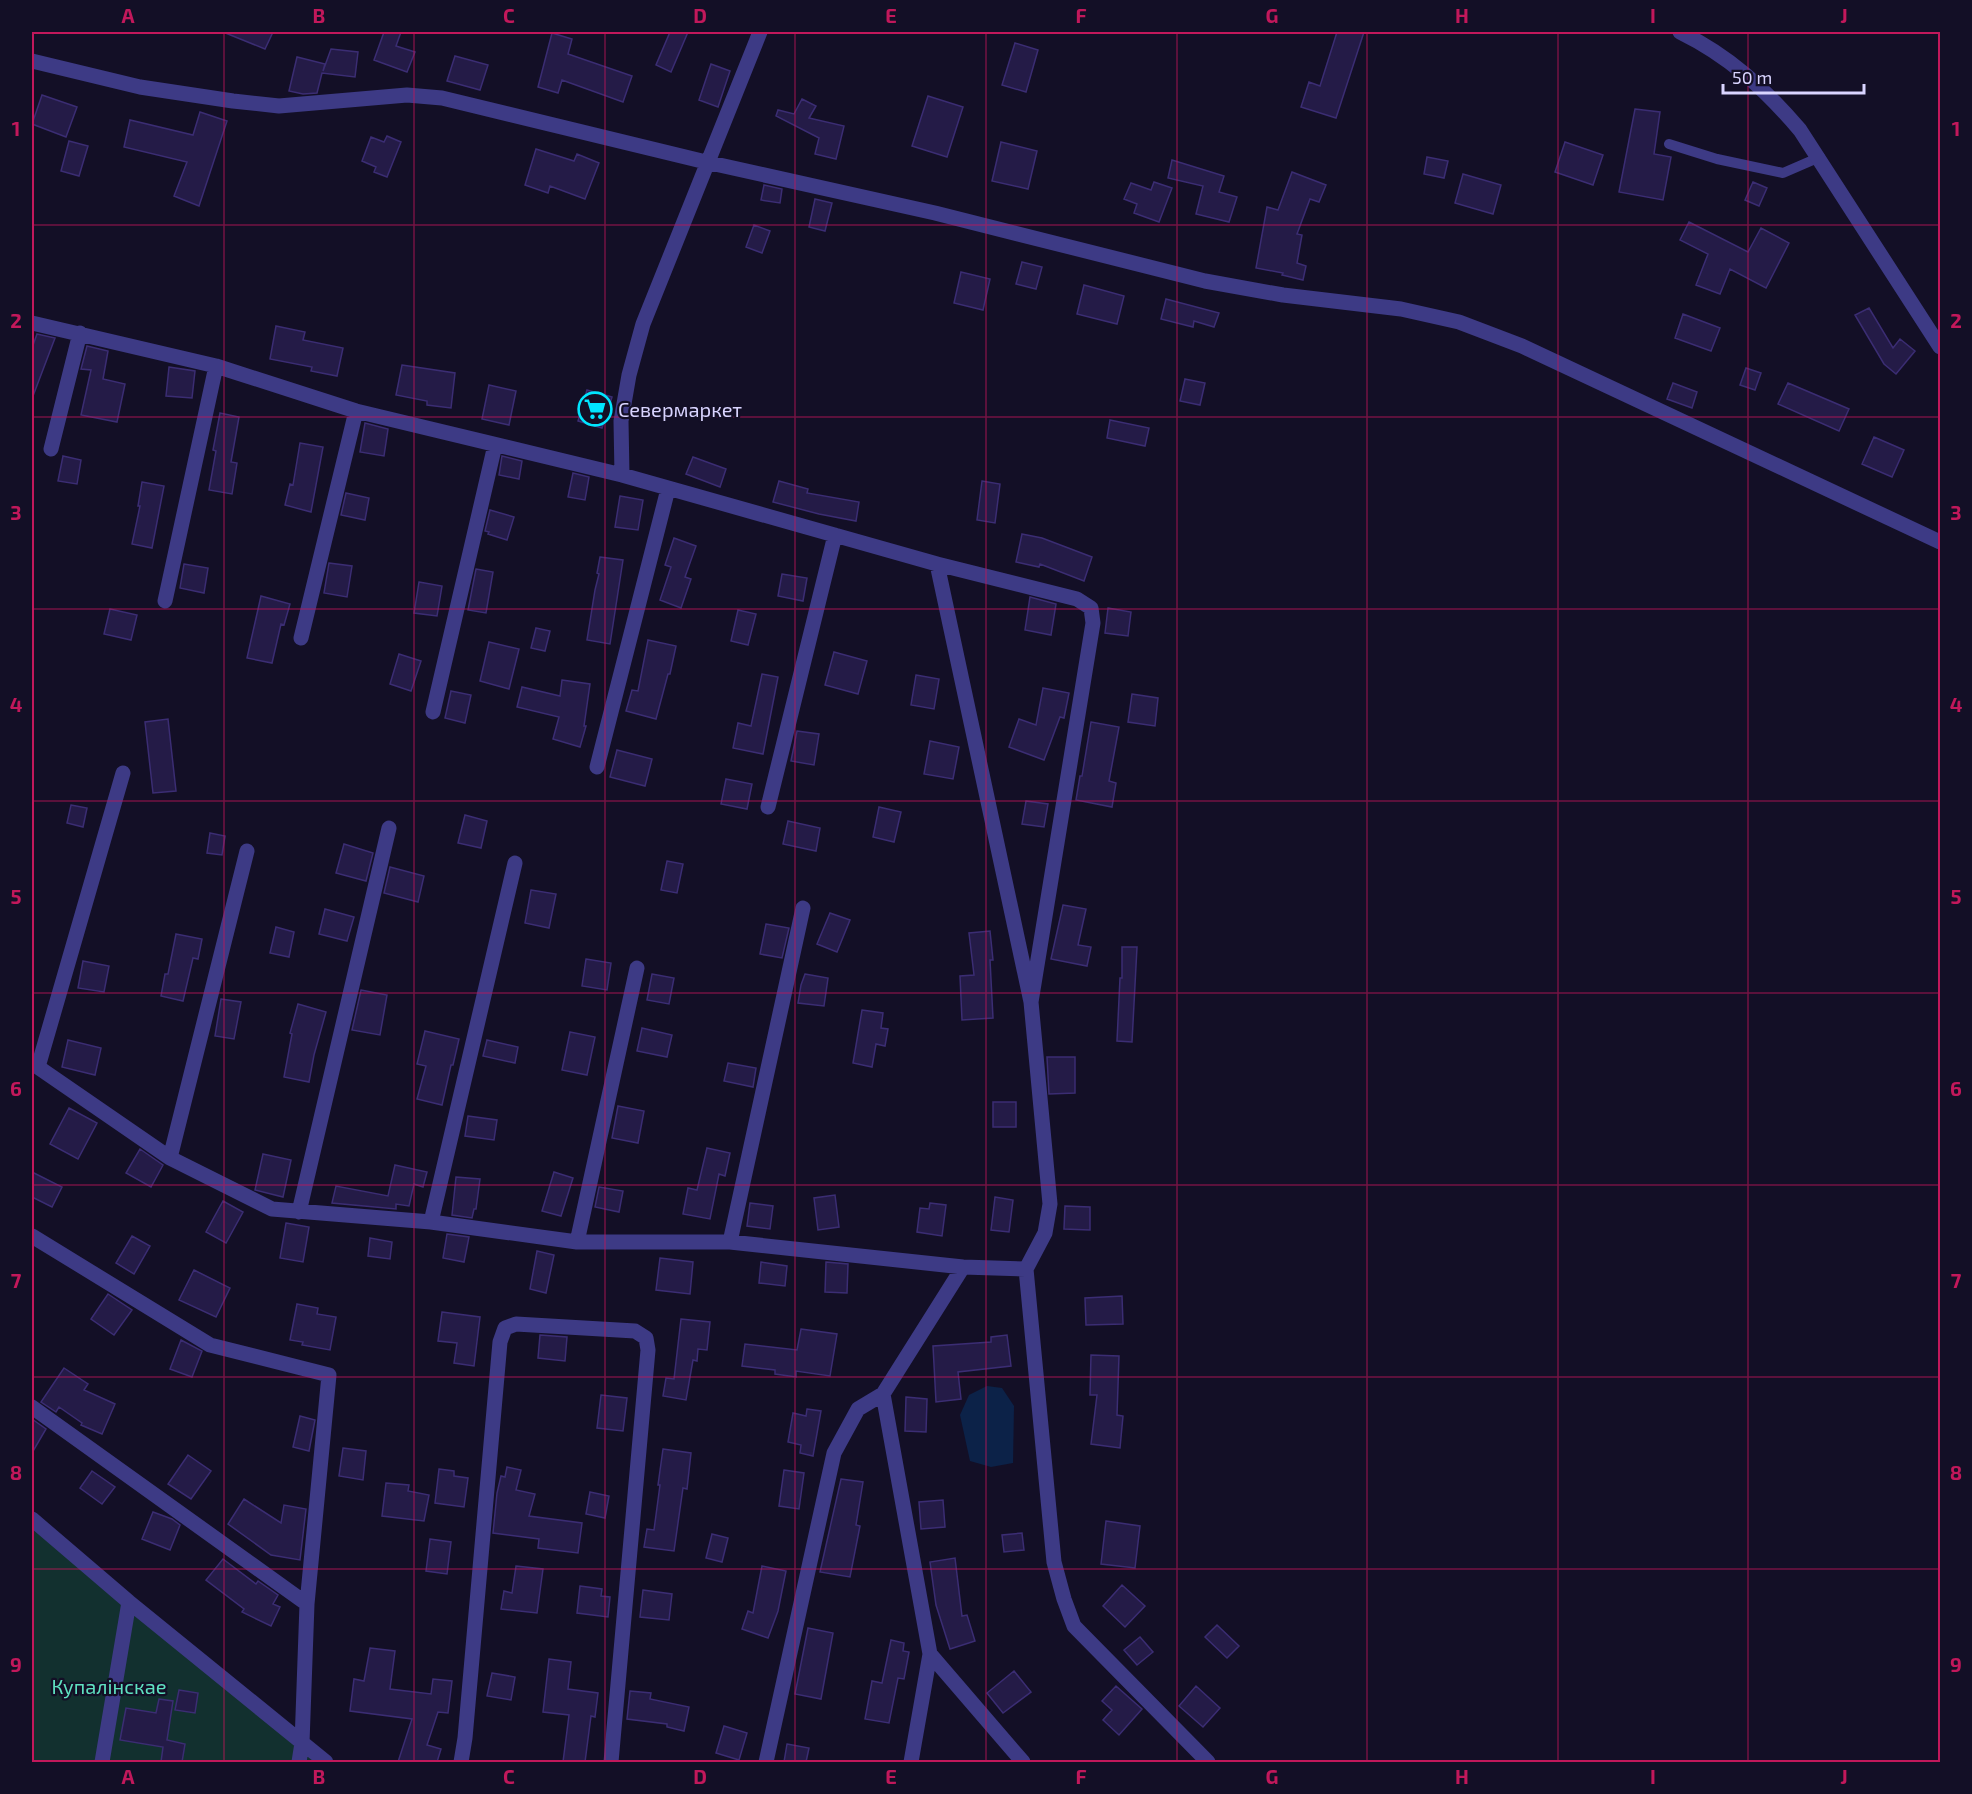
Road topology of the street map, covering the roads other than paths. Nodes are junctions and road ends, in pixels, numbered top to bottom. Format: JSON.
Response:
{"nodes":[{"id":1,"x":760,"y":32,"type":"edge"},
{"id":2,"x":1680,"y":32,"type":"edge"},
{"id":3,"x":32,"y":61,"type":"edge"},
{"id":4,"x":1669,"y":144,"type":"dead end"},
{"id":5,"x":1820,"y":157,"type":"junction"},
{"id":6,"x":706,"y":162,"type":"junction"},
{"id":7,"x":32,"y":323,"type":"edge"},
{"id":8,"x":80,"y":333,"type":"junction"},
{"id":9,"x":1941,"y":346,"type":"edge"},
{"id":10,"x":216,"y":366,"type":"junction"},
{"id":11,"x":356,"y":411,"type":"junction"},
{"id":12,"x":495,"y":445,"type":"junction"},
{"id":13,"x":51,"y":449,"type":"dead end"},
{"id":14,"x":622,"y":475,"type":"junction"},
{"id":15,"x":668,"y":489,"type":"junction"},
{"id":16,"x":835,"y":535,"type":"junction"},
{"id":17,"x":1941,"y":542,"type":"edge"},
{"id":18,"x":937,"y":564,"type":"junction"},
{"id":19,"x":165,"y":601,"type":"dead end"},
{"id":20,"x":301,"y":638,"type":"dead end"},
{"id":21,"x":433,"y":712,"type":"dead end"},
{"id":22,"x":597,"y":767,"type":"dead end"},
{"id":23,"x":123,"y":773,"type":"dead end"},
{"id":24,"x":768,"y":807,"type":"dead end"},
{"id":25,"x":389,"y":828,"type":"dead end"},
{"id":26,"x":247,"y":851,"type":"dead end"},
{"id":27,"x":515,"y":863,"type":"dead end"},
{"id":28,"x":803,"y":908,"type":"dead end"},
{"id":29,"x":637,"y":968,"type":"dead end"},
{"id":30,"x":1031,"y":1002,"type":"junction"},
{"id":31,"x":35,"y":1065,"type":"edge"},
{"id":32,"x":170,"y":1158,"type":"junction"},
{"id":33,"x":299,"y":1212,"type":"junction"},
{"id":34,"x":431,"y":1222,"type":"junction"},
{"id":35,"x":32,"y":1236,"type":"edge"},
{"id":36,"x":577,"y":1242,"type":"junction"},
{"id":37,"x":730,"y":1242,"type":"junction"},
{"id":38,"x":963,"y":1267,"type":"junction"},
{"id":39,"x":1026,"y":1269,"type":"junction"},
{"id":40,"x":883,"y":1395,"type":"junction"},
{"id":41,"x":32,"y":1407,"type":"edge"},
{"id":42,"x":32,"y":1519,"type":"edge"},
{"id":43,"x":129,"y":1602,"type":"junction"},
{"id":44,"x":308,"y":1604,"type":"junction"},
{"id":45,"x":930,"y":1654,"type":"junction"},
{"id":46,"x":302,"y":1743,"type":"junction"},
{"id":47,"x":102,"y":1762,"type":"edge"},
{"id":48,"x":299,"y":1762,"type":"edge"},
{"id":49,"x":324,"y":1762,"type":"edge"},
{"id":50,"x":461,"y":1762,"type":"edge"},
{"id":51,"x":611,"y":1762,"type":"edge"},
{"id":52,"x":766,"y":1762,"type":"edge"},
{"id":53,"x":910,"y":1762,"type":"edge"},
{"id":54,"x":1023,"y":1762,"type":"edge"},
{"id":55,"x":1208,"y":1762,"type":"edge"}],
"edges":[{"from":1,"to":6,"type":"street"},
{"from":2,"to":5,"type":"street"},
{"from":3,"to":6,"type":"street"},
{"from":4,"to":5,"type":"lane"},
{"from":5,"to":9,"type":"street"},
{"from":6,"to":14,"type":"street"},
{"from":6,"to":17,"type":"street"},
{"from":7,"to":8,"type":"street"},
{"from":8,"to":10,"type":"street"},
{"from":8,"to":13,"type":"street"},
{"from":10,"to":11,"type":"street"},
{"from":10,"to":19,"type":"street"},
{"from":11,"to":12,"type":"street"},
{"from":11,"to":20,"type":"street"},
{"from":12,"to":14,"type":"street"},
{"from":12,"to":21,"type":"street"},
{"from":14,"to":15,"type":"street"},
{"from":15,"to":16,"type":"street"},
{"from":15,"to":22,"type":"street"},
{"from":16,"to":18,"type":"street"},
{"from":16,"to":24,"type":"street"},
{"from":18,"to":30,"type":"street"},
{"from":18,"to":30,"type":"street"},
{"from":23,"to":31,"type":"street"},
{"from":25,"to":33,"type":"street"},
{"from":26,"to":32,"type":"street"},
{"from":27,"to":34,"type":"street"},
{"from":28,"to":37,"type":"street"},
{"from":29,"to":36,"type":"street"},
{"from":30,"to":39,"type":"street"},
{"from":31,"to":32,"type":"street"},
{"from":32,"to":33,"type":"street"},
{"from":33,"to":34,"type":"street"},
{"from":34,"to":36,"type":"street"},
{"from":35,"to":44,"type":"street"},
{"from":36,"to":37,"type":"street"},
{"from":37,"to":38,"type":"street"},
{"from":38,"to":39,"type":"street"},
{"from":38,"to":40,"type":"street"},
{"from":39,"to":55,"type":"street"},
{"from":40,"to":45,"type":"street"},
{"from":40,"to":52,"type":"street"},
{"from":41,"to":44,"type":"street"},
{"from":42,"to":43,"type":"street"},
{"from":43,"to":46,"type":"street"},
{"from":43,"to":47,"type":"street"},
{"from":44,"to":46,"type":"street"},
{"from":45,"to":53,"type":"street"},
{"from":45,"to":54,"type":"street"},
{"from":46,"to":48,"type":"street"},
{"from":46,"to":49,"type":"street"},
{"from":50,"to":51,"type":"street"}]}
